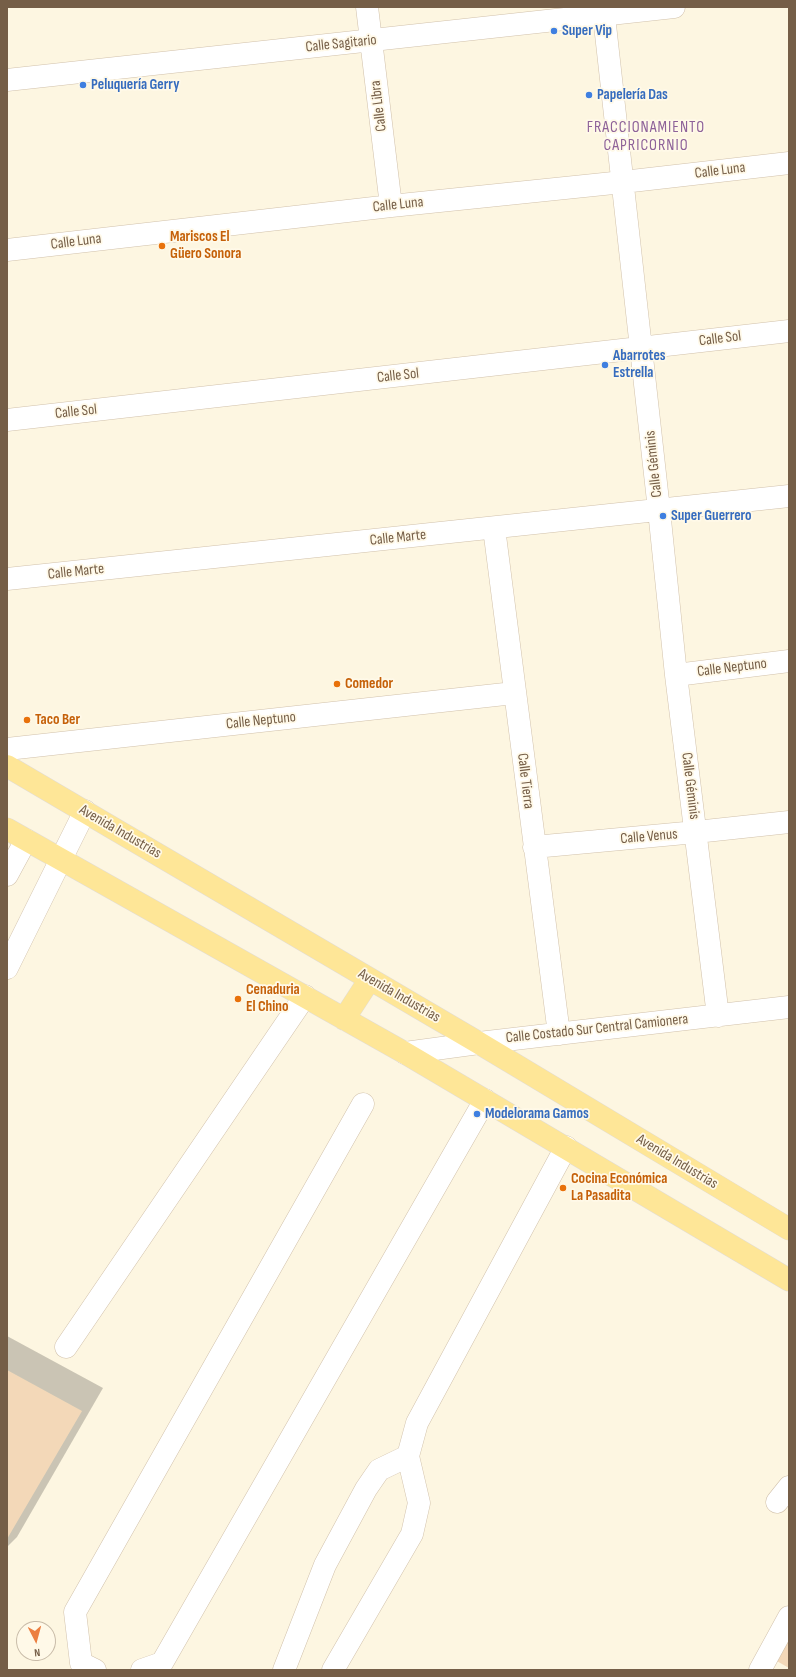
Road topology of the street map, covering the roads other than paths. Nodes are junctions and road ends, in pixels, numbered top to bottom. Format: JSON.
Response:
{"nodes":[{"id":1,"x":367,"y":7,"type":"edge"},
{"id":2,"x":674,"y":7,"type":"edge"},
{"id":3,"x":604,"y":11,"type":"edge"},
{"id":4,"x":371,"y":41,"type":"junction"},
{"id":5,"x":7,"y":80,"type":"edge"},
{"id":6,"x":789,"y":163,"type":"edge"},
{"id":7,"x":623,"y":182,"type":"junction"},
{"id":8,"x":391,"y":206,"type":"junction"},
{"id":9,"x":7,"y":250,"type":"edge"},
{"id":10,"x":789,"y":331,"type":"edge"},
{"id":11,"x":641,"y":348,"type":"junction"},
{"id":12,"x":7,"y":420,"type":"edge"},
{"id":13,"x":789,"y":496,"type":"edge"},
{"id":14,"x":660,"y":510,"type":"junction"},
{"id":15,"x":494,"y":528,"type":"junction"},
{"id":16,"x":7,"y":580,"type":"edge"},
{"id":17,"x":789,"y":661,"type":"edge"},
{"id":18,"x":676,"y":675,"type":"junction"},
{"id":19,"x":514,"y":693,"type":"junction"},
{"id":20,"x":7,"y":749,"type":"edge"},
{"id":21,"x":7,"y":766,"type":"edge"},
{"id":22,"x":84,"y":811,"type":"junction"},
{"id":23,"x":789,"y":822,"type":"edge"},
{"id":24,"x":7,"y":829,"type":"edge"},
{"id":25,"x":696,"y":832,"type":"junction"},
{"id":26,"x":26,"y":840,"type":"junction"},
{"id":27,"x":534,"y":847,"type":"junction"},
{"id":28,"x":60,"y":859,"type":"junction"},
{"id":29,"x":7,"y":875,"type":"edge"},
{"id":30,"x":7,"y":968,"type":"edge"},
{"id":31,"x":370,"y":979,"type":"junction"},
{"id":32,"x":305,"y":996,"type":"junction"},
{"id":33,"x":789,"y":1007,"type":"edge"},
{"id":34,"x":718,"y":1016,"type":"junction"},
{"id":35,"x":344,"y":1019,"type":"junction"},
{"id":36,"x":559,"y":1034,"type":"junction"},
{"id":37,"x":479,"y":1042,"type":"junction"},
{"id":38,"x":405,"y":1053,"type":"junction"},
{"id":39,"x":485,"y":1100,"type":"junction"},
{"id":40,"x":363,"y":1104,"type":"dead end"},
{"id":41,"x":566,"y":1147,"type":"junction"},
{"id":42,"x":789,"y":1229,"type":"edge"},
{"id":43,"x":789,"y":1280,"type":"edge"},
{"id":44,"x":66,"y":1347,"type":"dead end"},
{"id":45,"x":408,"y":1456,"type":"junction"},
{"id":46,"x":789,"y":1617,"type":"edge"},
{"id":47,"x":95,"y":1670,"type":"edge"},
{"id":48,"x":142,"y":1670,"type":"edge"},
{"id":49,"x":284,"y":1670,"type":"edge"},
{"id":50,"x":333,"y":1670,"type":"edge"},
{"id":51,"x":760,"y":1670,"type":"edge"}],
"edges":[{"from":1,"to":4,"type":"street","name":"Calle Libra"},
{"from":2,"to":3,"type":"street","name":"Calle Sagitario"},
{"from":3,"to":4,"type":"street","name":"Calle Sagitario"},
{"from":3,"to":7,"type":"street","name":"Calle Géminis"},
{"from":4,"to":5,"type":"street","name":"Calle Sagitario"},
{"from":4,"to":8,"type":"street","name":"Calle Libra"},
{"from":6,"to":7,"type":"street","name":"Calle Luna"},
{"from":7,"to":8,"type":"street","name":"Calle Luna"},
{"from":7,"to":11,"type":"street","name":"Calle Géminis"},
{"from":8,"to":9,"type":"street","name":"Calle Luna"},
{"from":10,"to":11,"type":"street","name":"Calle Sol"},
{"from":11,"to":12,"type":"street","name":"Calle Sol"},
{"from":11,"to":14,"type":"street","name":"Calle Géminis"},
{"from":13,"to":14,"type":"street","name":"Calle Marte"},
{"from":14,"to":15,"type":"street","name":"Calle Marte"},
{"from":14,"to":18,"type":"street","name":"Calle Géminis"},
{"from":15,"to":16,"type":"street","name":"Calle Marte"},
{"from":15,"to":19,"type":"street","name":"Calle Tierra"},
{"from":17,"to":18,"type":"street","name":"Calle Neptuno"},
{"from":18,"to":25,"type":"street","name":"Calle Géminis"},
{"from":19,"to":20,"type":"street","name":"Calle Neptuno"},
{"from":19,"to":27,"type":"street","name":"Calle Tierra"},
{"from":21,"to":22,"type":"main road","name":"Avenida Industrias"},
{"from":22,"to":28,"type":"street"},
{"from":22,"to":31,"type":"main road","name":"Avenida Industrias"},
{"from":23,"to":25,"type":"street","name":"Calle Venus"},
{"from":24,"to":26,"type":"main road"},
{"from":25,"to":27,"type":"street","name":"Calle Venus"},
{"from":25,"to":34,"type":"street","name":"Calle Géminis"},
{"from":26,"to":28,"type":"main road"},
{"from":26,"to":29,"type":"street"},
{"from":27,"to":36,"type":"street","name":"Calle Tierra"},
{"from":28,"to":30,"type":"street"},
{"from":28,"to":32,"type":"main road"},
{"from":31,"to":35,"type":"main road"},
{"from":31,"to":37,"type":"main road","name":"Avenida Industrias"},
{"from":32,"to":35,"type":"main road"},
{"from":32,"to":44,"type":"street"},
{"from":33,"to":34,"type":"street","name":"Calle Costado Sur Central Camionera"},
{"from":34,"to":36,"type":"street","name":"Calle Costado Sur Central Camionera"},
{"from":35,"to":38,"type":"main road"},
{"from":36,"to":37,"type":"street","name":"Calle Costado Sur Central Camionera"},
{"from":37,"to":38,"type":"street","name":"Calle Costado Sur Central Camionera"},
{"from":37,"to":42,"type":"main road","name":"Avenida Industrias"},
{"from":38,"to":39,"type":"main road"},
{"from":39,"to":41,"type":"main road"},
{"from":39,"to":48,"type":"street"},
{"from":40,"to":47,"type":"street"},
{"from":41,"to":43,"type":"main road"},
{"from":41,"to":45,"type":"street"},
{"from":45,"to":49,"type":"street"},
{"from":45,"to":50,"type":"street"},
{"from":46,"to":51,"type":"street"}]}
